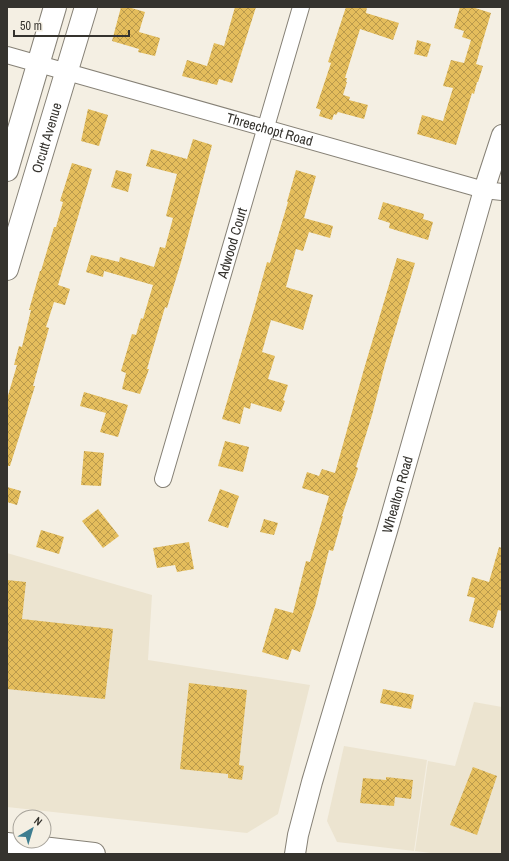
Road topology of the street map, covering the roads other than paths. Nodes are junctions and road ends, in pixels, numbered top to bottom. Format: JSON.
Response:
{"nodes":[{"id":1,"x":55,"y":7,"type":"edge"},
{"id":2,"x":86,"y":7,"type":"edge"},
{"id":3,"x":301,"y":7,"type":"edge"},
{"id":4,"x":7,"y":54,"type":"edge"},
{"id":5,"x":38,"y":64,"type":"junction"},
{"id":6,"x":66,"y":72,"type":"junction"},
{"id":7,"x":266,"y":128,"type":"junction"},
{"id":8,"x":502,"y":135,"type":"edge"},
{"id":9,"x":7,"y":170,"type":"edge"},
{"id":10,"x":493,"y":191,"type":"edge"},
{"id":11,"x":7,"y":269,"type":"edge"},
{"id":12,"x":162,"y":479,"type":"dead end"},
{"id":13,"x":7,"y":844,"type":"edge"},
{"id":14,"x":94,"y":854,"type":"edge"},
{"id":15,"x":295,"y":854,"type":"edge"}],
"edges":[{"from":1,"to":5,"type":"main road","name":"Orcutt Avenue"},
{"from":2,"to":6,"type":"main road","name":"Orcutt Avenue"},
{"from":3,"to":7,"type":"street","name":"Adwood Court"},
{"from":4,"to":5,"type":"street","name":"Threechopt Road"},
{"from":5,"to":6,"type":"street","name":"Threechopt Road"},
{"from":5,"to":9,"type":"main road","name":"Orcutt Avenue"},
{"from":6,"to":7,"type":"street","name":"Threechopt Road"},
{"from":6,"to":11,"type":"main road","name":"Orcutt Avenue"},
{"from":7,"to":10,"type":"street","name":"Threechopt Road"},
{"from":7,"to":12,"type":"street","name":"Adwood Court"},
{"from":8,"to":10,"type":"street","name":"Whealton Road"},
{"from":10,"to":15,"type":"street","name":"Whealton Road"},
{"from":13,"to":14,"type":"main road"}]}
